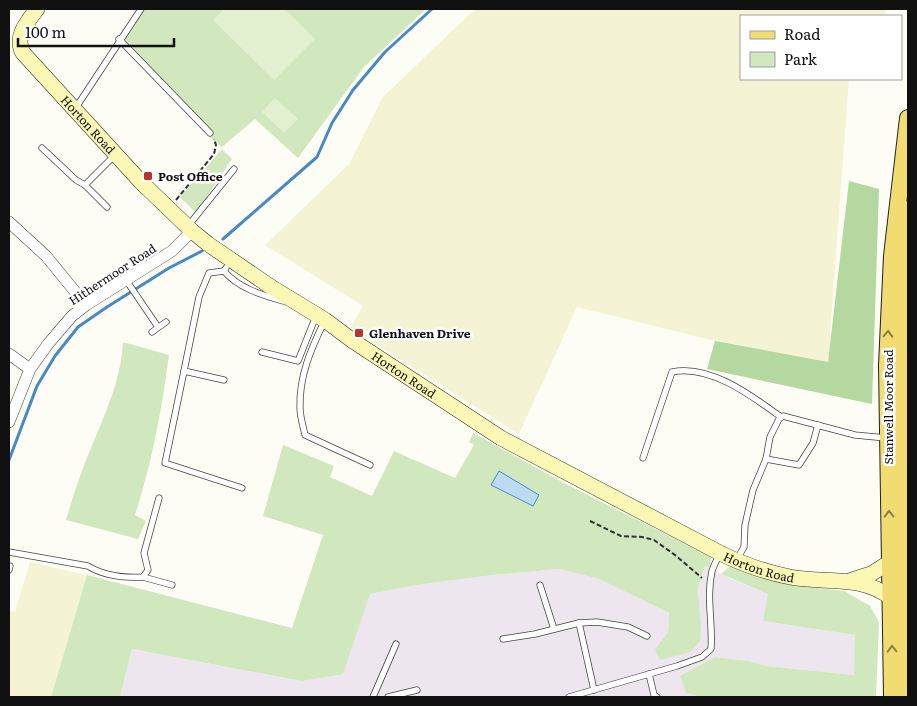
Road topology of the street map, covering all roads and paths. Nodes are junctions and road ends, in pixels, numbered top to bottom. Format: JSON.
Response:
{"nodes":[{"id":1,"x":37,"y":9,"type":"edge"},
{"id":2,"x":141,"y":9,"type":"edge"},
{"id":3,"x":14,"y":38,"type":"edge"},
{"id":4,"x":120,"y":40,"type":"junction"},
{"id":5,"x":74,"y":110,"type":"junction"},
{"id":6,"x":908,"y":118,"type":"edge"},
{"id":7,"x":210,"y":133,"type":"joint"},
{"id":8,"x":42,"y":148,"type":"dead end"},
{"id":9,"x":115,"y":155,"type":"junction"},
{"id":10,"x":234,"y":169,"type":"dead end"},
{"id":11,"x":85,"y":185,"type":"junction"},
{"id":12,"x":106,"y":207,"type":"dead end"},
{"id":13,"x":168,"y":208,"type":"junction"},
{"id":14,"x":908,"y":209,"type":"edge"},
{"id":15,"x":9,"y":222,"type":"edge"},
{"id":16,"x":190,"y":228,"type":"junction"},
{"id":17,"x":228,"y":265,"type":"junction"},
{"id":18,"x":128,"y":282,"type":"junction"},
{"id":19,"x":86,"y":305,"type":"junction"},
{"id":20,"x":320,"y":317,"type":"junction"},
{"id":21,"x":166,"y":322,"type":"dead end"},
{"id":22,"x":158,"y":327,"type":"junction"},
{"id":23,"x":152,"y":332,"type":"dead end"},
{"id":24,"x":262,"y":352,"type":"dead end"},
{"id":25,"x":9,"y":354,"type":"edge"},
{"id":26,"x":30,"y":369,"type":"junction"},
{"id":27,"x":184,"y":371,"type":"junction"},
{"id":28,"x":224,"y":380,"type":"dead end"},
{"id":29,"x":904,"y":394,"type":"edge"},
{"id":30,"x":782,"y":417,"type":"junction"},
{"id":31,"x":9,"y":422,"type":"edge"},
{"id":32,"x":818,"y":426,"type":"junction"},
{"id":33,"x":888,"y":438,"type":"junction"},
{"id":34,"x":643,"y":458,"type":"dead end"},
{"id":35,"x":766,"y":459,"type":"junction"},
{"id":36,"x":370,"y":465,"type":"dead end"},
{"id":37,"x":242,"y":488,"type":"dead end"},
{"id":38,"x":159,"y":498,"type":"dead end"},
{"id":39,"x":590,"y":521,"type":"dead end"},
{"id":40,"x":905,"y":540,"type":"edge"},
{"id":41,"x":9,"y":552,"type":"edge"},
{"id":42,"x":720,"y":553,"type":"junction"},
{"id":43,"x":736,"y":561,"type":"junction"},
{"id":44,"x":890,"y":562,"type":"junction"},
{"id":45,"x":9,"y":566,"type":"edge"},
{"id":46,"x":9,"y":570,"type":"edge"},
{"id":47,"x":143,"y":577,"type":"junction"},
{"id":48,"x":845,"y":581,"type":"junction"},
{"id":49,"x":711,"y":583,"type":"junction"},
{"id":50,"x":172,"y":585,"type":"dead end"},
{"id":51,"x":540,"y":585,"type":"dead end"},
{"id":52,"x":891,"y":598,"type":"junction"},
{"id":53,"x":579,"y":623,"type":"junction"},
{"id":54,"x":554,"y":629,"type":"junction"},
{"id":55,"x":647,"y":636,"type":"dead end"},
{"id":56,"x":502,"y":639,"type":"dead end"},
{"id":57,"x":396,"y":644,"type":"dead end"},
{"id":58,"x":649,"y":674,"type":"junction"},
{"id":59,"x":417,"y":690,"type":"dead end"},
{"id":60,"x":594,"y":690,"type":"junction"},
{"id":61,"x":373,"y":697,"type":"edge"},
{"id":62,"x":388,"y":697,"type":"edge"},
{"id":63,"x":569,"y":697,"type":"edge"},
{"id":64,"x":657,"y":697,"type":"edge"},
{"id":65,"x":892,"y":697,"type":"edge"},
{"id":66,"x":905,"y":697,"type":"edge"}],
"edges":[{"from":1,"to":3,"type":"street","name":"Horton Road"},
{"from":2,"to":4,"type":"lane"},
{"from":3,"to":5,"type":"street","name":"Horton Road"},
{"from":4,"to":5,"type":"lane"},
{"from":4,"to":7,"type":"lane"},
{"from":5,"to":9,"type":"street","name":"Horton Road"},
{"from":33,"to":6,"type":"main road","name":"Stanwell Moor Road","one_way":true},
{"from":7,"to":13,"type":"path"},
{"from":8,"to":11,"type":"lane"},
{"from":9,"to":11,"type":"lane"},
{"from":9,"to":13,"type":"street","name":"Horton Road"},
{"from":10,"to":16,"type":"lane"},
{"from":11,"to":12,"type":"lane"},
{"from":13,"to":16,"type":"street","name":"Horton Road"},
{"from":14,"to":29,"type":"main road","name":"Stanwell Moor Road"},
{"from":15,"to":19,"type":"street"},
{"from":16,"to":17,"type":"street","name":"Horton Road"},
{"from":16,"to":18,"type":"street","name":"Hithermoor Road"},
{"from":17,"to":20,"type":"street","name":"Horton Road"},
{"from":17,"to":27,"type":"lane"},
{"from":18,"to":19,"type":"street","name":"Hithermoor Road"},
{"from":18,"to":22,"type":"lane"},
{"from":19,"to":26,"type":"street","name":"Hithermoor Road"},
{"from":20,"to":24,"type":"lane"},
{"from":20,"to":36,"type":"lane"},
{"from":20,"to":42,"type":"street","name":"Horton Road"},
{"from":21,"to":22,"type":"lane"},
{"from":22,"to":23,"type":"lane"},
{"from":25,"to":26,"type":"street"},
{"from":26,"to":31,"type":"street","name":"Hithermoor Road"},
{"from":27,"to":28,"type":"lane"},
{"from":27,"to":37,"type":"lane"},
{"from":29,"to":40,"type":"main road","name":"Stanwell Moor Road"},
{"from":30,"to":32,"type":"lane"},
{"from":30,"to":34,"type":"lane"},
{"from":30,"to":35,"type":"lane"},
{"from":32,"to":33,"type":"lane"},
{"from":32,"to":35,"type":"lane"},
{"from":44,"to":33,"type":"main road","name":"Stanwell Moor Road","one_way":true},
{"from":35,"to":43,"type":"lane"},
{"from":38,"to":47,"type":"lane"},
{"from":39,"to":49,"type":"path"},
{"from":40,"to":66,"type":"main road","name":"Stanwell Moor Road"},
{"from":41,"to":47,"type":"lane"},
{"from":42,"to":43,"type":"street","name":"Horton Road"},
{"from":42,"to":49,"type":"lane"},
{"from":43,"to":48,"type":"street","name":"Horton Road"},
{"from":44,"to":48,"type":"street","name":"Horton Road"},
{"from":44,"to":52,"type":"main road","name":"Stanwell Moor Road"},
{"from":45,"to":46,"type":"lane"},
{"from":47,"to":50,"type":"lane"},
{"from":48,"to":52,"type":"street","name":"Horton Road"},
{"from":49,"to":58,"type":"lane"},
{"from":51,"to":54,"type":"lane"},
{"from":65,"to":52,"type":"main road","name":"Stanwell Moor Road","one_way":true},
{"from":53,"to":54,"type":"lane"},
{"from":53,"to":55,"type":"lane"},
{"from":53,"to":60,"type":"lane"},
{"from":54,"to":56,"type":"lane"},
{"from":57,"to":61,"type":"lane"},
{"from":58,"to":60,"type":"lane"},
{"from":58,"to":64,"type":"lane"},
{"from":59,"to":62,"type":"lane"},
{"from":60,"to":63,"type":"lane"}]}
